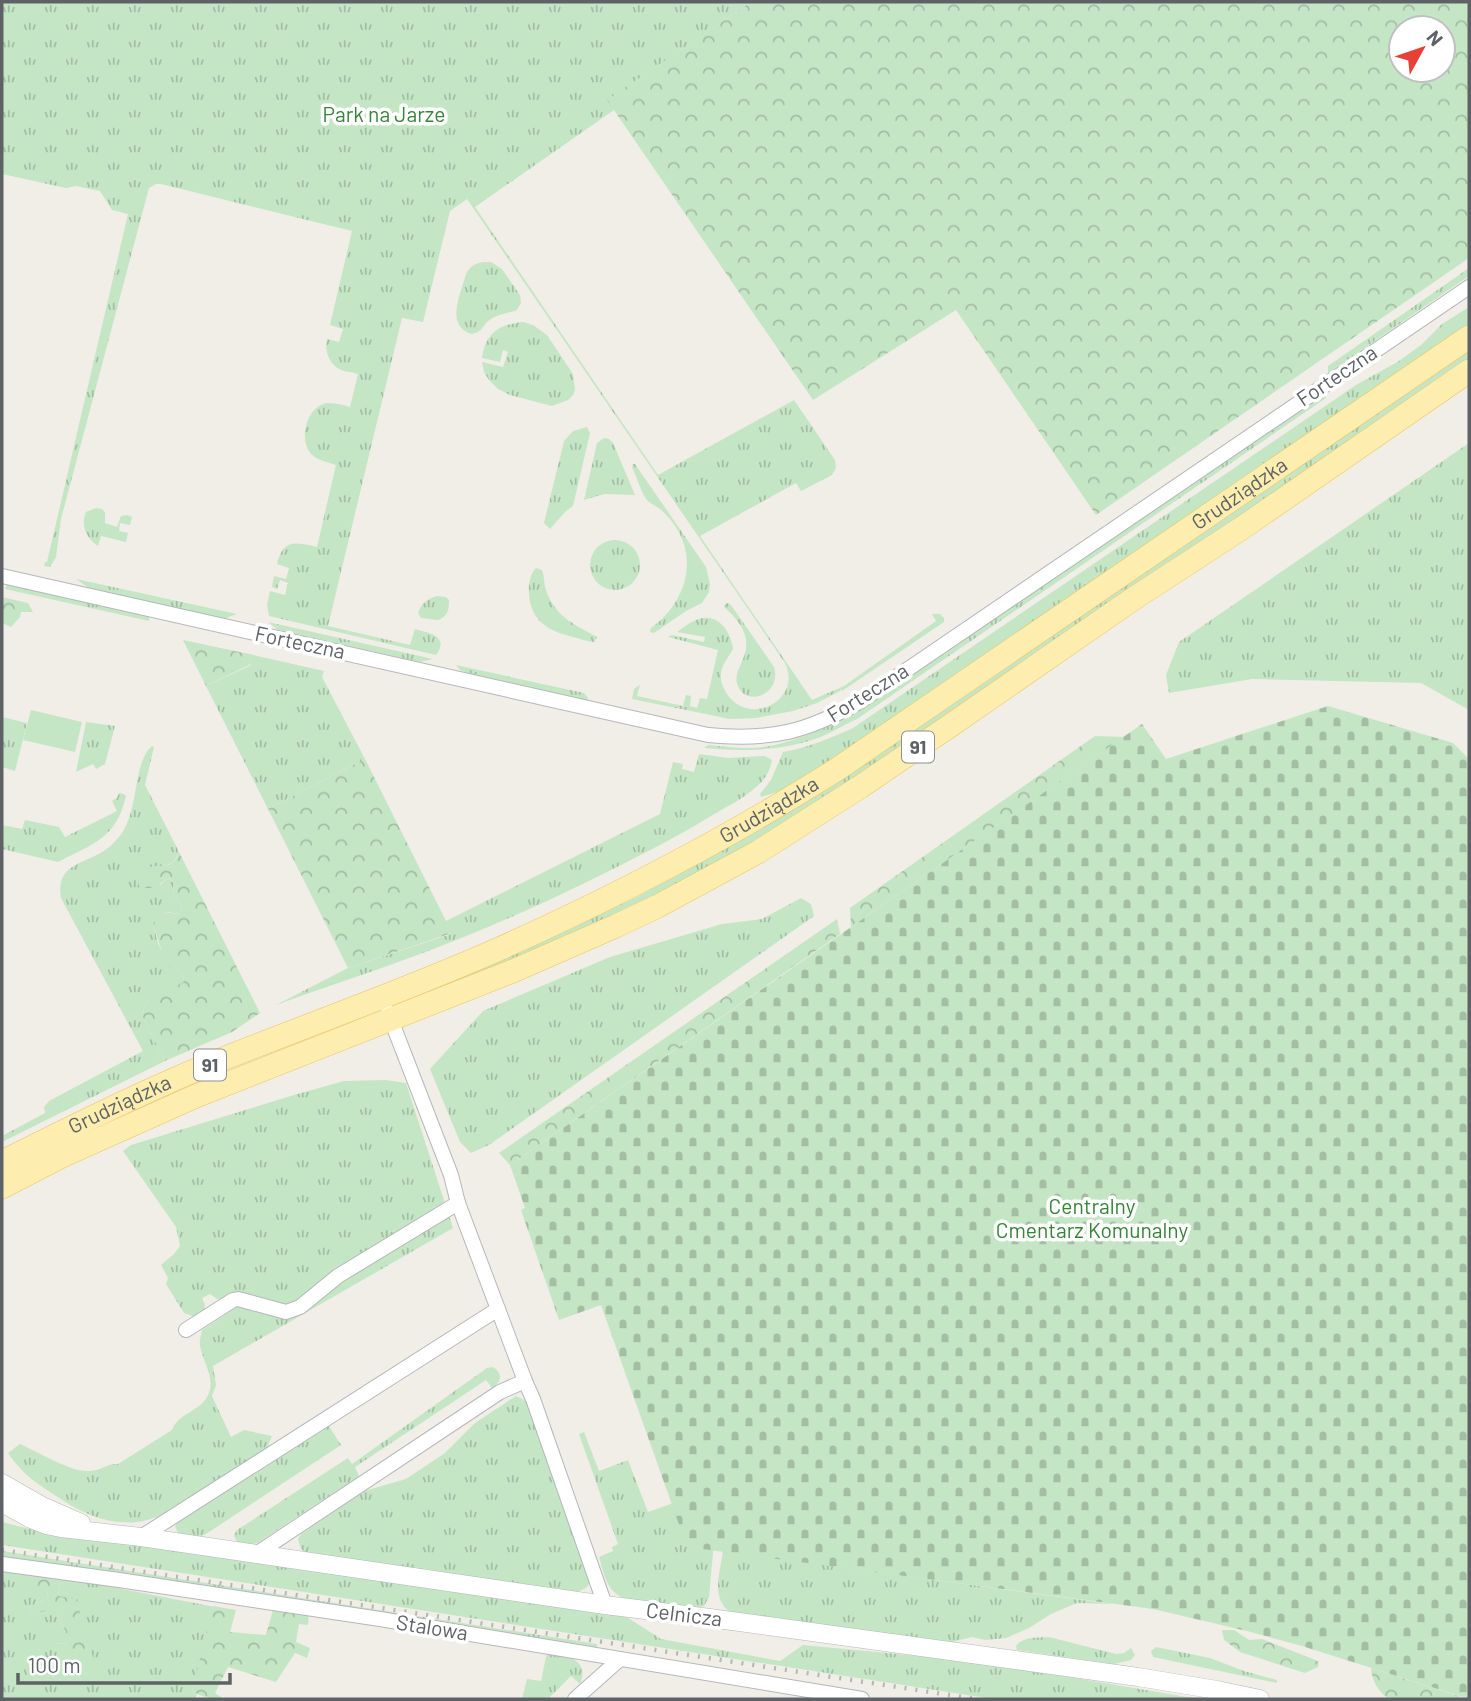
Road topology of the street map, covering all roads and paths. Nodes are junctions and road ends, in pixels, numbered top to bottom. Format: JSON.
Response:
{"nodes":[{"id":1,"x":1469,"y":287,"type":"edge"},
{"id":2,"x":1469,"y":337,"type":"edge"},
{"id":3,"x":1469,"y":371,"type":"edge"},
{"id":4,"x":2,"y":576,"type":"edge"},
{"id":5,"x":383,"y":996,"type":"junction"},
{"id":6,"x":391,"y":1019,"type":"junction"},
{"id":7,"x":2,"y":1162,"type":"edge"},
{"id":8,"x":2,"y":1187,"type":"edge"},
{"id":9,"x":458,"y":1203,"type":"junction"},
{"id":10,"x":498,"y":1309,"type":"junction"},
{"id":11,"x":186,"y":1330,"type":"dead end"},
{"id":12,"x":525,"y":1381,"type":"junction"},
{"id":13,"x":2,"y":1483,"type":"edge"},
{"id":14,"x":2,"y":1503,"type":"edge"},
{"id":15,"x":107,"y":1533,"type":"junction"},
{"id":16,"x":141,"y":1537,"type":"junction"},
{"id":17,"x":256,"y":1554,"type":"junction"},
{"id":18,"x":2,"y":1564,"type":"edge"},
{"id":19,"x":605,"y":1605,"type":"junction"},
{"id":20,"x":620,"y":1659,"type":"junction"},
{"id":21,"x":575,"y":1699,"type":"edge"},
{"id":22,"x":862,"y":1699,"type":"edge"},
{"id":23,"x":1259,"y":1699,"type":"edge"}],
"edges":[{"from":1,"to":4,"type":"street","name":"Forteczna"},
{"from":2,"to":5,"type":"main road","name":"Grudziądzka","number":"91"},
{"from":3,"to":6,"type":"main road","name":"Grudziądzka","number":"91"},
{"from":5,"to":6,"type":"street"},
{"from":5,"to":7,"type":"main road","name":"Grudziądzka","number":"91"},
{"from":6,"to":8,"type":"main road","name":"Grudziądzka","number":"91"},
{"from":6,"to":9,"type":"street"},
{"from":9,"to":10,"type":"street"},
{"from":9,"to":11,"type":"street"},
{"from":10,"to":12,"type":"street"},
{"from":10,"to":16,"type":"street"},
{"from":12,"to":17,"type":"street"},
{"from":12,"to":19,"type":"street"},
{"from":13,"to":15,"type":"street","name":"Celnicza"},
{"from":14,"to":15,"type":"street","name":"Celnicza"},
{"from":15,"to":16,"type":"street","name":"Celnicza"},
{"from":16,"to":17,"type":"street","name":"Celnicza"},
{"from":17,"to":19,"type":"street","name":"Celnicza"},
{"from":18,"to":20,"type":"street","name":"Stalowa"},
{"from":19,"to":23,"type":"street","name":"Celnicza"},
{"from":20,"to":21,"type":"street"},
{"from":20,"to":22,"type":"street","name":"Stalowa"}]}
